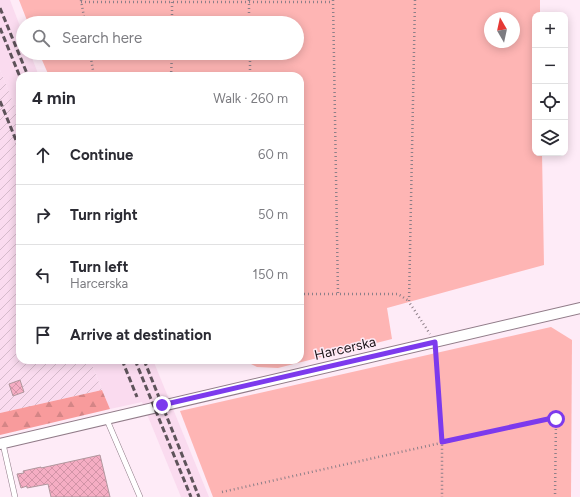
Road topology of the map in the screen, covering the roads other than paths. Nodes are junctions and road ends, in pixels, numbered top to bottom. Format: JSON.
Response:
{"nodes":[{"id":1,"x":580,"y":308,"type":"edge"},
{"id":2,"x":107,"y":420,"type":"junction"},
{"id":3,"x":2,"y":444,"type":"edge"},
{"id":4,"x":16,"y":497,"type":"edge"},
{"id":5,"x":140,"y":497,"type":"edge"}],
"edges":[{"from":1,"to":2,"type":"street","name":"Harcerska"},
{"from":2,"to":3,"type":"street","name":"Harcerska"},
{"from":2,"to":5,"type":"lane"},
{"from":3,"to":4,"type":"lane"}]}
